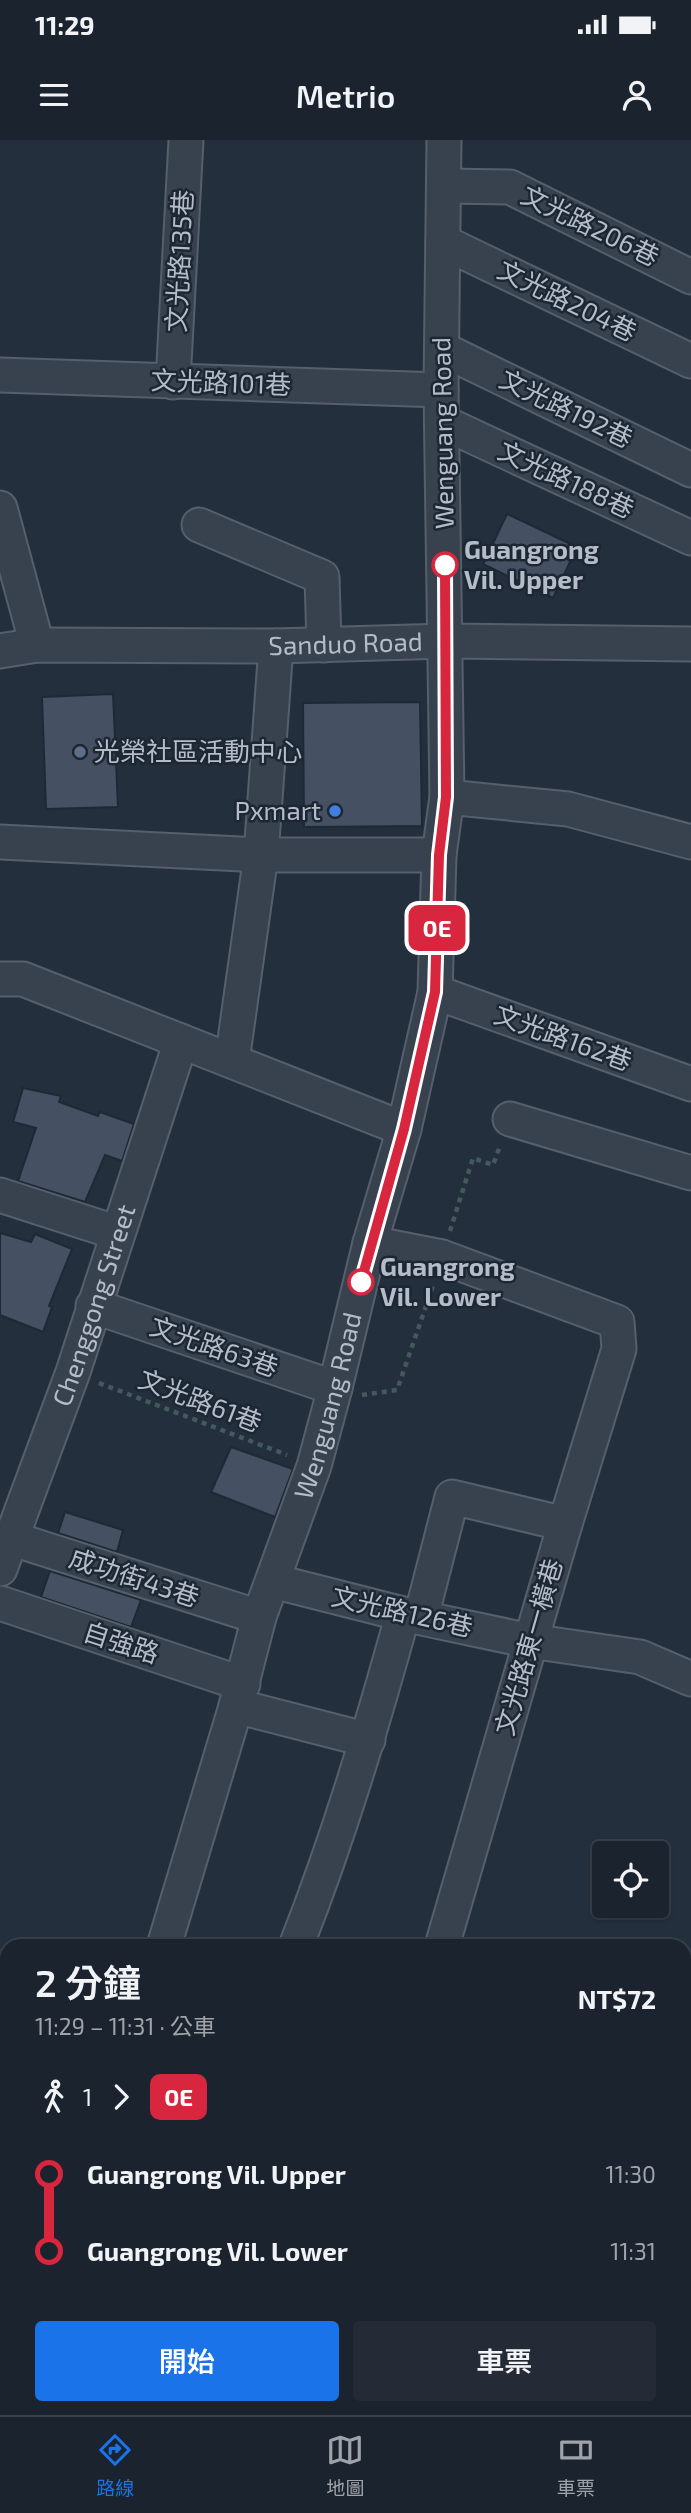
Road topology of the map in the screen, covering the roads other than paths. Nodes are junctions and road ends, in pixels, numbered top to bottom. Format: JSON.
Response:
{"nodes":[{"id":1,"x":186,"y":140,"type":"edge"},
{"id":2,"x":444,"y":140,"type":"edge"},
{"id":3,"x":444,"y":186,"type":"junction"},
{"id":4,"x":443,"y":242,"type":"junction"},
{"id":5,"x":691,"y":276,"type":"edge"},
{"id":6,"x":442,"y":349,"type":"junction"},
{"id":7,"x":691,"y":361,"type":"edge"},
{"id":8,"x":0,"y":375,"type":"edge"},
{"id":9,"x":173,"y":382,"type":"junction"},
{"id":10,"x":442,"y":406,"type":"junction"},
{"id":11,"x":691,"y":470,"type":"edge"},
{"id":12,"x":0,"y":508,"type":"edge"},
{"id":13,"x":199,"y":525,"type":"dead end"},
{"id":14,"x":691,"y":538,"type":"edge"},
{"id":15,"x":446,"y":641,"type":"junction"},
{"id":16,"x":691,"y":644,"type":"edge"},
{"id":17,"x":37,"y":645,"type":"junction"},
{"id":18,"x":324,"y":645,"type":"junction"},
{"id":19,"x":276,"y":646,"type":"junction"},
{"id":20,"x":0,"y":651,"type":"edge"},
{"id":21,"x":446,"y":797,"type":"junction"},
{"id":22,"x":0,"y":842,"type":"edge"},
{"id":23,"x":691,"y":842,"type":"edge"},
{"id":24,"x":261,"y":855,"type":"junction"},
{"id":25,"x":439,"y":855,"type":"junction"},
{"id":26,"x":0,"y":979,"type":"edge"},
{"id":27,"x":435,"y":992,"type":"junction"},
{"id":28,"x":181,"y":1041,"type":"junction"},
{"id":29,"x":232,"y":1061,"type":"junction"},
{"id":30,"x":691,"y":1084,"type":"edge"},
{"id":31,"x":510,"y":1119,"type":"dead end"},
{"id":32,"x":404,"y":1129,"type":"junction"},
{"id":33,"x":691,"y":1174,"type":"edge"},
{"id":34,"x":0,"y":1195,"type":"edge"},
{"id":35,"x":118,"y":1233,"type":"junction"},
{"id":36,"x":370,"y":1243,"type":"junction"},
{"id":37,"x":93,"y":1307,"type":"junction"},
{"id":38,"x":335,"y":1388,"type":"junction"},
{"id":39,"x":565,"y":1524,"type":"junction"},
{"id":40,"x":5,"y":1553,"type":"edge"},
{"id":41,"x":273,"y":1581,"type":"junction"},
{"id":42,"x":0,"y":1603,"type":"edge"},
{"id":43,"x":412,"y":1616,"type":"junction"},
{"id":44,"x":259,"y":1617,"type":"junction"},
{"id":45,"x":530,"y":1641,"type":"junction"},
{"id":46,"x":691,"y":1679,"type":"edge"},
{"id":47,"x":239,"y":1695,"type":"junction"},
{"id":48,"x":368,"y":1740,"type":"junction"},
{"id":49,"x":166,"y":1939,"type":"edge"},
{"id":50,"x":299,"y":1939,"type":"edge"},
{"id":51,"x":444,"y":1939,"type":"edge"}],
"edges":[{"from":1,"to":9,"type":"street","name":"文光路135巷"},
{"from":2,"to":3,"type":"street","name":"Wenguang Road"},
{"from":3,"to":4,"type":"street","name":"Wenguang Road"},
{"from":3,"to":5,"type":"street","name":"文光路206巷"},
{"from":4,"to":6,"type":"street","name":"Wenguang Road"},
{"from":4,"to":7,"type":"street","name":"文光路204巷"},
{"from":6,"to":10,"type":"street","name":"Wenguang Road"},
{"from":6,"to":11,"type":"street","name":"文光路192巷"},
{"from":8,"to":9,"type":"street","name":"文光路101巷"},
{"from":9,"to":10,"type":"street","name":"文光路101巷"},
{"from":10,"to":14,"type":"street","name":"文光路188巷"},
{"from":10,"to":15,"type":"street","name":"Wenguang Road"},
{"from":12,"to":17,"type":"street"},
{"from":13,"to":18,"type":"street"},
{"from":15,"to":16,"type":"street","name":"Sanduo Road"},
{"from":15,"to":18,"type":"street","name":"Sanduo Road"},
{"from":15,"to":21,"type":"street","name":"Wenguang Road"},
{"from":17,"to":19,"type":"street","name":"Sanduo Road"},
{"from":17,"to":20,"type":"street","name":"Sanduo Road"},
{"from":18,"to":19,"type":"street","name":"Sanduo Road"},
{"from":19,"to":24,"type":"street"},
{"from":21,"to":23,"type":"street"},
{"from":21,"to":25,"type":"street","name":"Wenguang Road"},
{"from":22,"to":24,"type":"street"},
{"from":24,"to":25,"type":"street"},
{"from":24,"to":29,"type":"street"},
{"from":25,"to":27,"type":"street","name":"Wenguang Road"},
{"from":26,"to":28,"type":"street"},
{"from":27,"to":30,"type":"street","name":"文光路162巷"},
{"from":27,"to":32,"type":"street","name":"Wenguang Road"},
{"from":28,"to":29,"type":"street"},
{"from":28,"to":35,"type":"street","name":"Chenggong Street"},
{"from":29,"to":32,"type":"street"},
{"from":31,"to":33,"type":"street"},
{"from":32,"to":36,"type":"street","name":"Wenguang Road"},
{"from":34,"to":35,"type":"street"},
{"from":35,"to":37,"type":"street","name":"Chenggong Street"},
{"from":36,"to":38,"type":"street","name":"Wenguang Road"},
{"from":36,"to":39,"type":"street","name":"文光路東一橫巷"},
{"from":37,"to":38,"type":"street","name":"文光路63巷"},
{"from":37,"to":40,"type":"street","name":"Chenggong Street"},
{"from":38,"to":41,"type":"street","name":"Wenguang Road"},
{"from":39,"to":43,"type":"street"},
{"from":39,"to":45,"type":"street","name":"文光路東一橫巷"},
{"from":40,"to":44,"type":"street","name":"成功街43巷"},
{"from":41,"to":43,"type":"street","name":"文光路126巷"},
{"from":41,"to":44,"type":"street","name":"Wenguang Road"},
{"from":42,"to":47,"type":"street","name":"自強路"},
{"from":43,"to":45,"type":"street","name":"文光路126巷"},
{"from":43,"to":48,"type":"street"},
{"from":44,"to":47,"type":"street","name":"Wenguang Road"},
{"from":45,"to":46,"type":"street","name":"文光路126巷"},
{"from":45,"to":51,"type":"street","name":"文光路東一橫巷"},
{"from":47,"to":48,"type":"street","name":"自強路"},
{"from":47,"to":49,"type":"street","name":"Wenguang Road"},
{"from":48,"to":50,"type":"street"}]}
